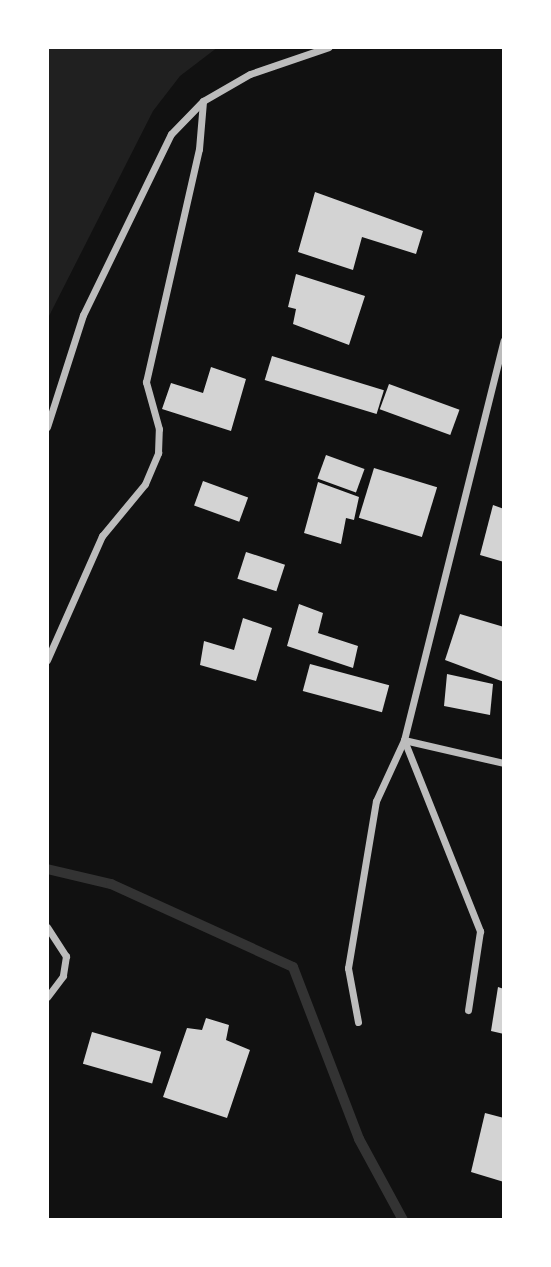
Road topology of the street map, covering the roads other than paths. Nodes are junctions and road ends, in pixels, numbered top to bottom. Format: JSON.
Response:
{"nodes":[{"id":1,"x":330,"y":47,"type":"edge"},
{"id":2,"x":203,"y":101,"type":"junction"},
{"id":3,"x":504,"y":340,"type":"edge"},
{"id":4,"x":47,"y":427,"type":"edge"},
{"id":5,"x":47,"y":660,"type":"edge"},
{"id":6,"x":404,"y":740,"type":"junction"},
{"id":7,"x":504,"y":763,"type":"edge"},
{"id":8,"x":47,"y":927,"type":"edge"},
{"id":9,"x":47,"y":997,"type":"edge"},
{"id":10,"x":468,"y":1010,"type":"dead end"},
{"id":11,"x":358,"y":1022,"type":"dead end"}],
"edges":[{"from":1,"to":2,"type":"street"},
{"from":2,"to":4,"type":"street"},
{"from":2,"to":5,"type":"street"},
{"from":3,"to":6,"type":"street"},
{"from":6,"to":7,"type":"street"},
{"from":6,"to":10,"type":"street"},
{"from":6,"to":11,"type":"street"},
{"from":8,"to":9,"type":"street"}]}
